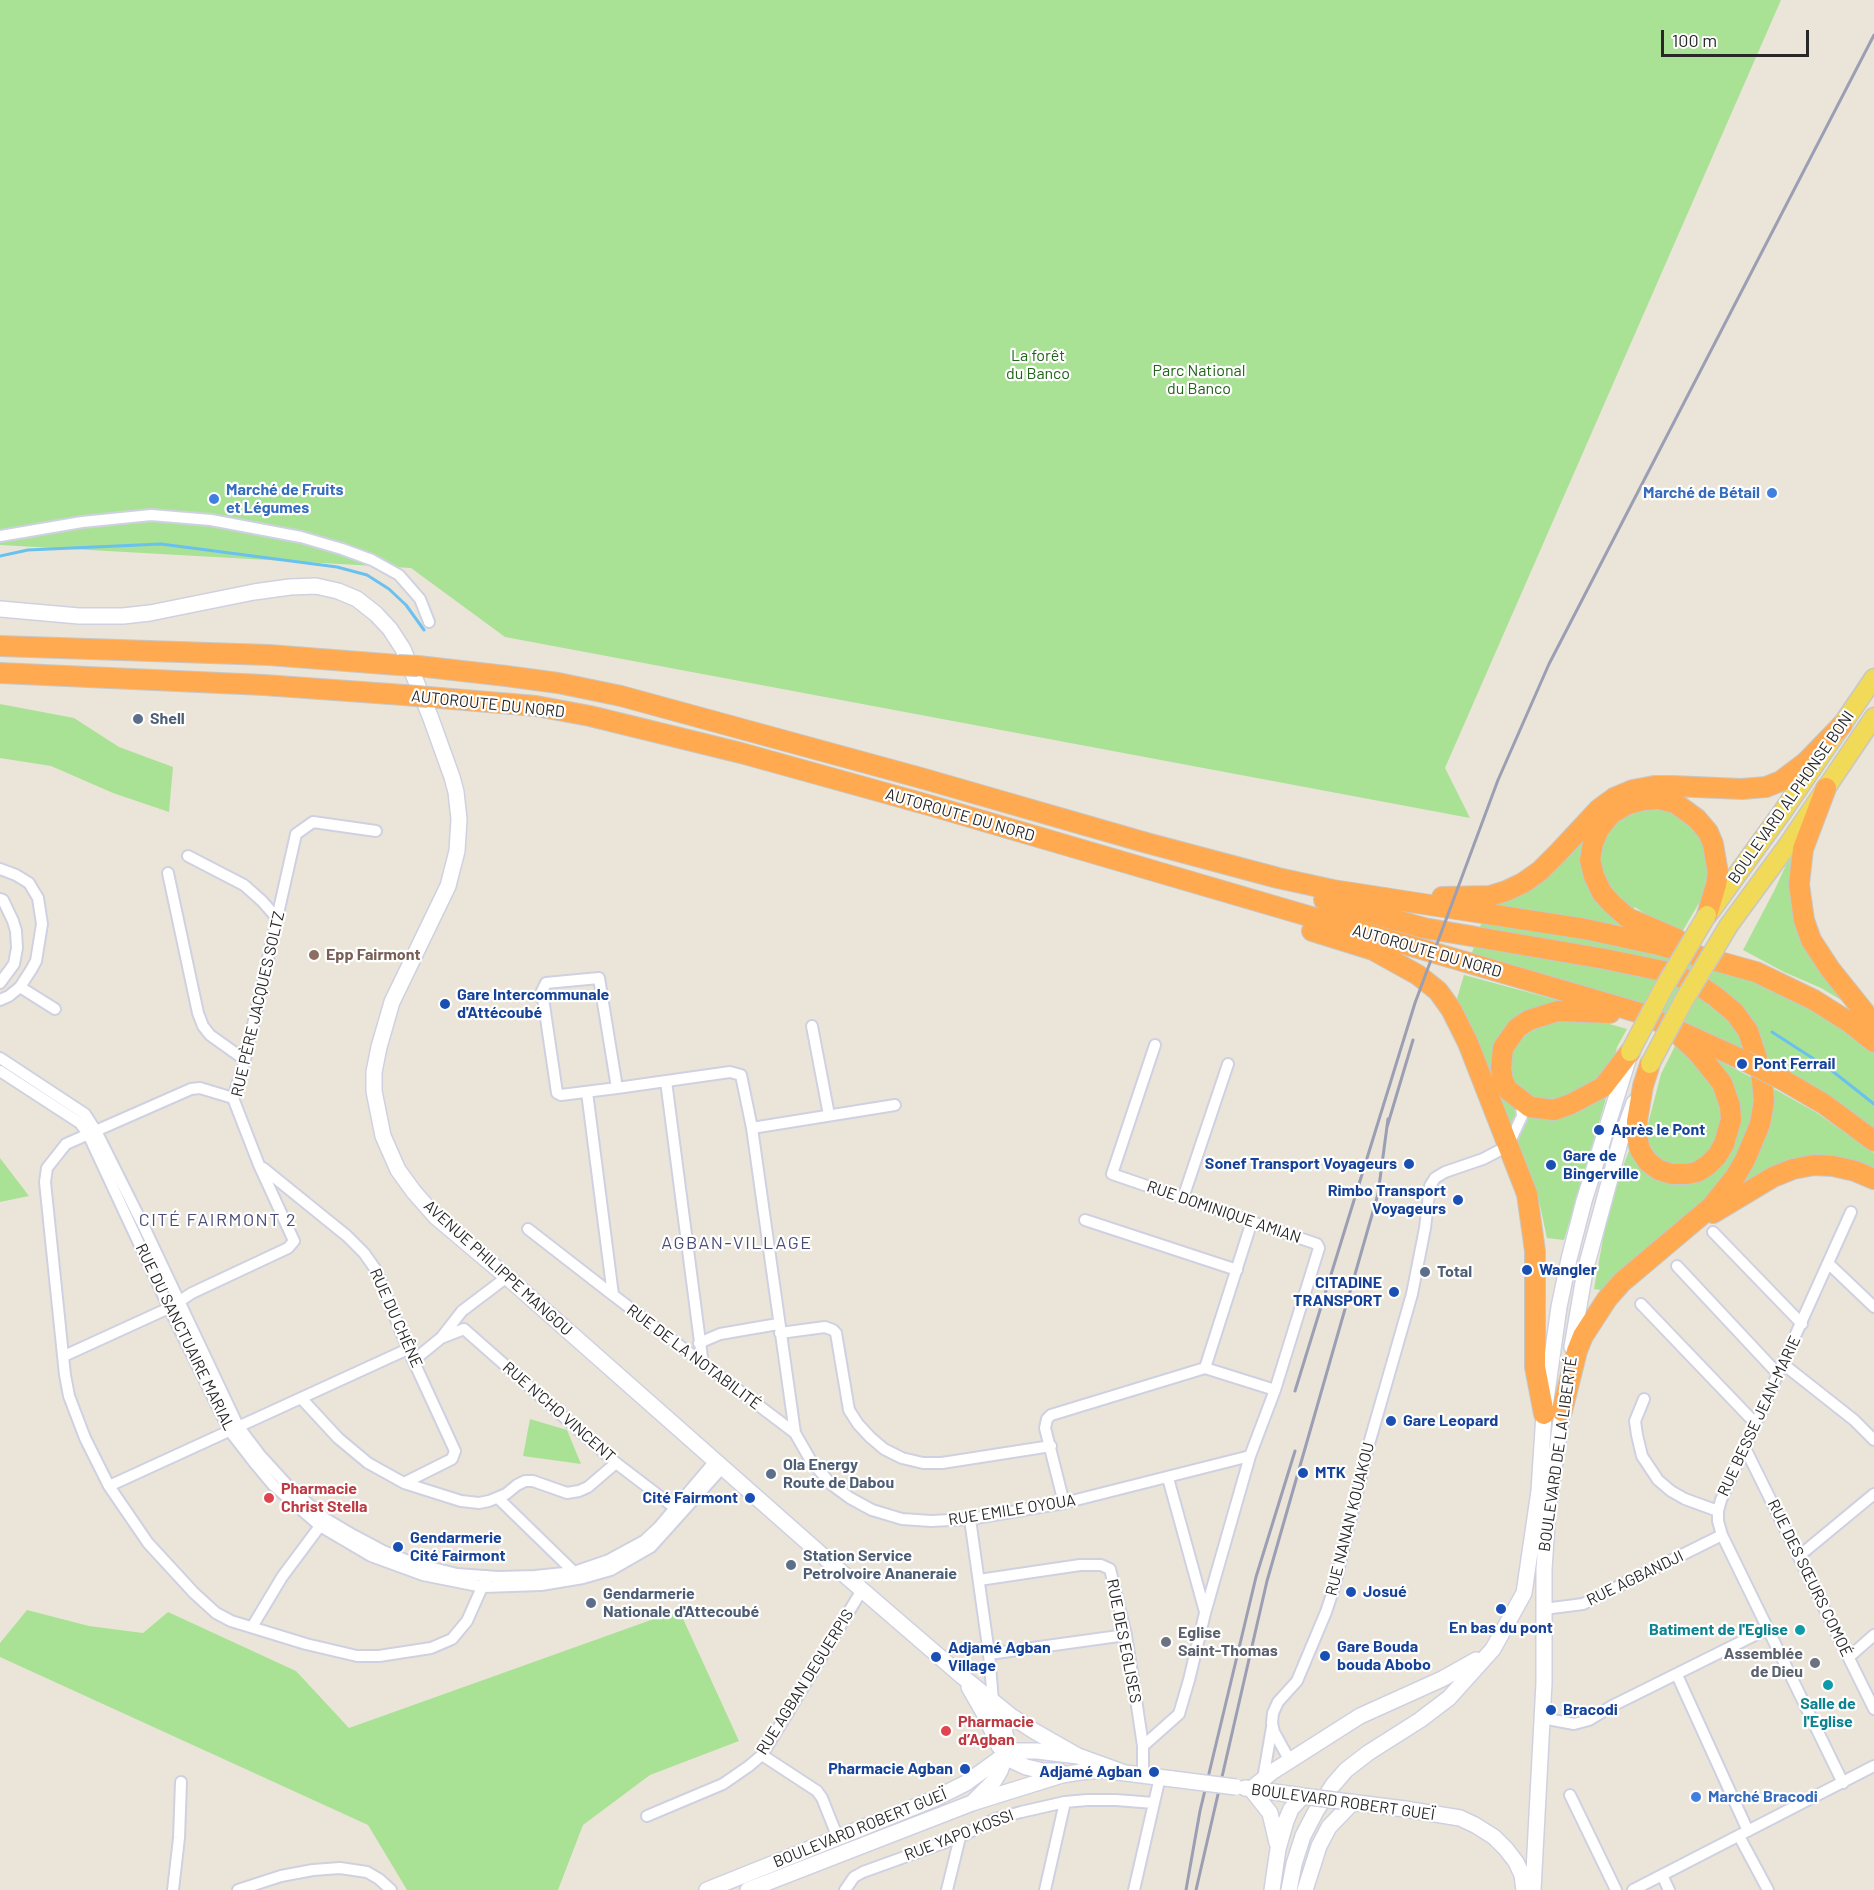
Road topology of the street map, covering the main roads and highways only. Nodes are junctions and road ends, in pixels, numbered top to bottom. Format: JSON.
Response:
{"nodes":[{"id":1,"x":0,"y":609,"type":"edge"},
{"id":2,"x":0,"y":646,"type":"edge"},
{"id":3,"x":0,"y":672,"type":"edge"},
{"id":4,"x":1874,"y":678,"type":"edge"},
{"id":5,"x":1874,"y":717,"type":"edge"},
{"id":6,"x":1842,"y":725,"type":"junction"},
{"id":7,"x":1826,"y":788,"type":"junction"},
{"id":8,"x":1147,"y":843,"type":"junction"},
{"id":9,"x":1193,"y":883,"type":"junction"},
{"id":10,"x":1391,"y":900,"type":"junction"},
{"id":11,"x":1707,"y":915,"type":"junction"},
{"id":12,"x":1756,"y":972,"type":"junction"},
{"id":13,"x":1640,"y":1013,"type":"junction"},
{"id":14,"x":1874,"y":1023,"type":"edge"},
{"id":15,"x":1668,"y":1025,"type":"junction"},
{"id":16,"x":1874,"y":1042,"type":"edge"},
{"id":17,"x":1630,"y":1052,"type":"junction"},
{"id":18,"x":1650,"y":1064,"type":"junction"},
{"id":19,"x":1874,"y":1141,"type":"edge"},
{"id":20,"x":1874,"y":1179,"type":"edge"},
{"id":21,"x":1693,"y":1224,"type":"junction"},
{"id":22,"x":1553,"y":1412,"type":"junction"},
{"id":23,"x":1493,"y":1649,"type":"junction"},
{"id":24,"x":963,"y":1677,"type":"junction"},
{"id":25,"x":993,"y":1701,"type":"junction"},
{"id":26,"x":994,"y":1735,"type":"junction"},
{"id":27,"x":1006,"y":1754,"type":"junction"},
{"id":28,"x":1078,"y":1756,"type":"junction"},
{"id":29,"x":1080,"y":1772,"type":"junction"},
{"id":30,"x":1125,"y":1773,"type":"junction"},
{"id":31,"x":976,"y":1776,"type":"junction"},
{"id":32,"x":1250,"y":1785,"type":"junction"},
{"id":33,"x":1306,"y":1796,"type":"junction"},
{"id":34,"x":972,"y":1803,"type":"junction"},
{"id":35,"x":1357,"y":1803,"type":"junction"},
{"id":36,"x":1278,"y":1849,"type":"junction"},
{"id":37,"x":707,"y":1890,"type":"edge"},
{"id":38,"x":748,"y":1890,"type":"edge"},
{"id":39,"x":1272,"y":1890,"type":"edge"},
{"id":40,"x":1289,"y":1890,"type":"edge"},
{"id":41,"x":1305,"y":1890,"type":"edge"},
{"id":42,"x":1524,"y":1890,"type":"edge"},
{"id":43,"x":1533,"y":1890,"type":"edge"}],
"edges":[{"from":1,"to":24,"type":"main road","name":"AVENUE PHILIPPE MANGOU"},
{"from":2,"to":8,"type":"highway","name":"AUTOROUTE DU NORD","bridge":true},
{"from":3,"to":9,"type":"highway","name":"AUTOROUTE DU NORD","bridge":true},
{"from":4,"to":6,"type":"main road","name":"BOULEVARD ALPHONSE BONI"},
{"from":5,"to":7,"type":"main road","name":"BOULEVARD ALPHONSE BONI"},
{"from":6,"to":10,"type":"highway"},
{"from":6,"to":11,"type":"main road","name":"BOULEVARD ALPHONSE BONI"},
{"from":7,"to":14,"type":"highway"},
{"from":7,"to":18,"type":"main road","name":"BOULEVARD ALPHONSE BONI","bridge":true},
{"from":8,"to":10,"type":"highway","name":"AUTOROUTE DU NORD"},
{"from":8,"to":21,"type":"highway"},
{"from":9,"to":13,"type":"highway","name":"AUTOROUTE DU NORD"},
{"from":9,"to":22,"type":"highway"},
{"from":10,"to":12,"type":"highway","name":"AUTOROUTE DU NORD"},
{"from":11,"to":12,"type":"highway"},
{"from":11,"to":17,"type":"main road","name":"BOULEVARD ALPHONSE BONI","bridge":true},
{"from":12,"to":16,"type":"highway","name":"AUTOROUTE DU NORD"},
{"from":13,"to":15,"type":"highway","name":"AUTOROUTE DU NORD"},
{"from":13,"to":17,"type":"highway"},
{"from":15,"to":18,"type":"highway"},
{"from":15,"to":19,"type":"highway","name":"AUTOROUTE DU NORD","bridge":true},
{"from":17,"to":22,"type":"main road"},
{"from":18,"to":22,"type":"main road","name":"BOULEVARD DE LA LIBERTÉ"},
{"from":20,"to":21,"type":"highway"},
{"from":21,"to":22,"type":"highway"},
{"from":22,"to":23,"type":"main road"},
{"from":22,"to":43,"type":"main road","name":"BOULEVARD DE LA LIBERTÉ"},
{"from":23,"to":32,"type":"main road"},
{"from":23,"to":40,"type":"main road"},
{"from":24,"to":25,"type":"main road","name":"AVENUE PHILIPPE MANGOU"},
{"from":24,"to":26,"type":"main road","name":"AVENUE PHILIPPE MANGOU"},
{"from":25,"to":27,"type":"main road","name":"AVENUE PHILIPPE MANGOU"},
{"from":25,"to":28,"type":"main road"},
{"from":26,"to":27,"type":"main road","name":"AVENUE PHILIPPE MANGOU"},
{"from":26,"to":31,"type":"main road"},
{"from":27,"to":28,"type":"main road","name":"BOULEVARD ROBERT GUEÏ"},
{"from":27,"to":29,"type":"main road"},
{"from":27,"to":31,"type":"main road","name":"BOULEVARD ROBERT GUEÏ"},
{"from":27,"to":34,"type":"main road","name":"BOULEVARD ROBERT GUEÏ"},
{"from":28,"to":30,"type":"main road","name":"BOULEVARD ROBERT GUEÏ"},
{"from":29,"to":30,"type":"main road","name":"BOULEVARD ROBERT GUEÏ"},
{"from":29,"to":34,"type":"main road","name":"BOULEVARD ROBERT GUEÏ"},
{"from":30,"to":32,"type":"main road","name":"BOULEVARD ROBERT GUEÏ","bridge":true},
{"from":31,"to":37,"type":"main road","name":"BOULEVARD ROBERT GUEÏ"},
{"from":32,"to":33,"type":"main road","name":"BOULEVARD ROBERT GUEÏ"},
{"from":32,"to":36,"type":"main road"},
{"from":33,"to":35,"type":"main road","name":"BOULEVARD ROBERT GUEÏ","bridge":true},
{"from":33,"to":36,"type":"main road"},
{"from":34,"to":38,"type":"main road","name":"BOULEVARD ROBERT GUEÏ"},
{"from":35,"to":41,"type":"main road"},
{"from":35,"to":42,"type":"main road","name":"BOULEVARD ROBERT GUEÏ"},
{"from":36,"to":39,"type":"main road"}]}
